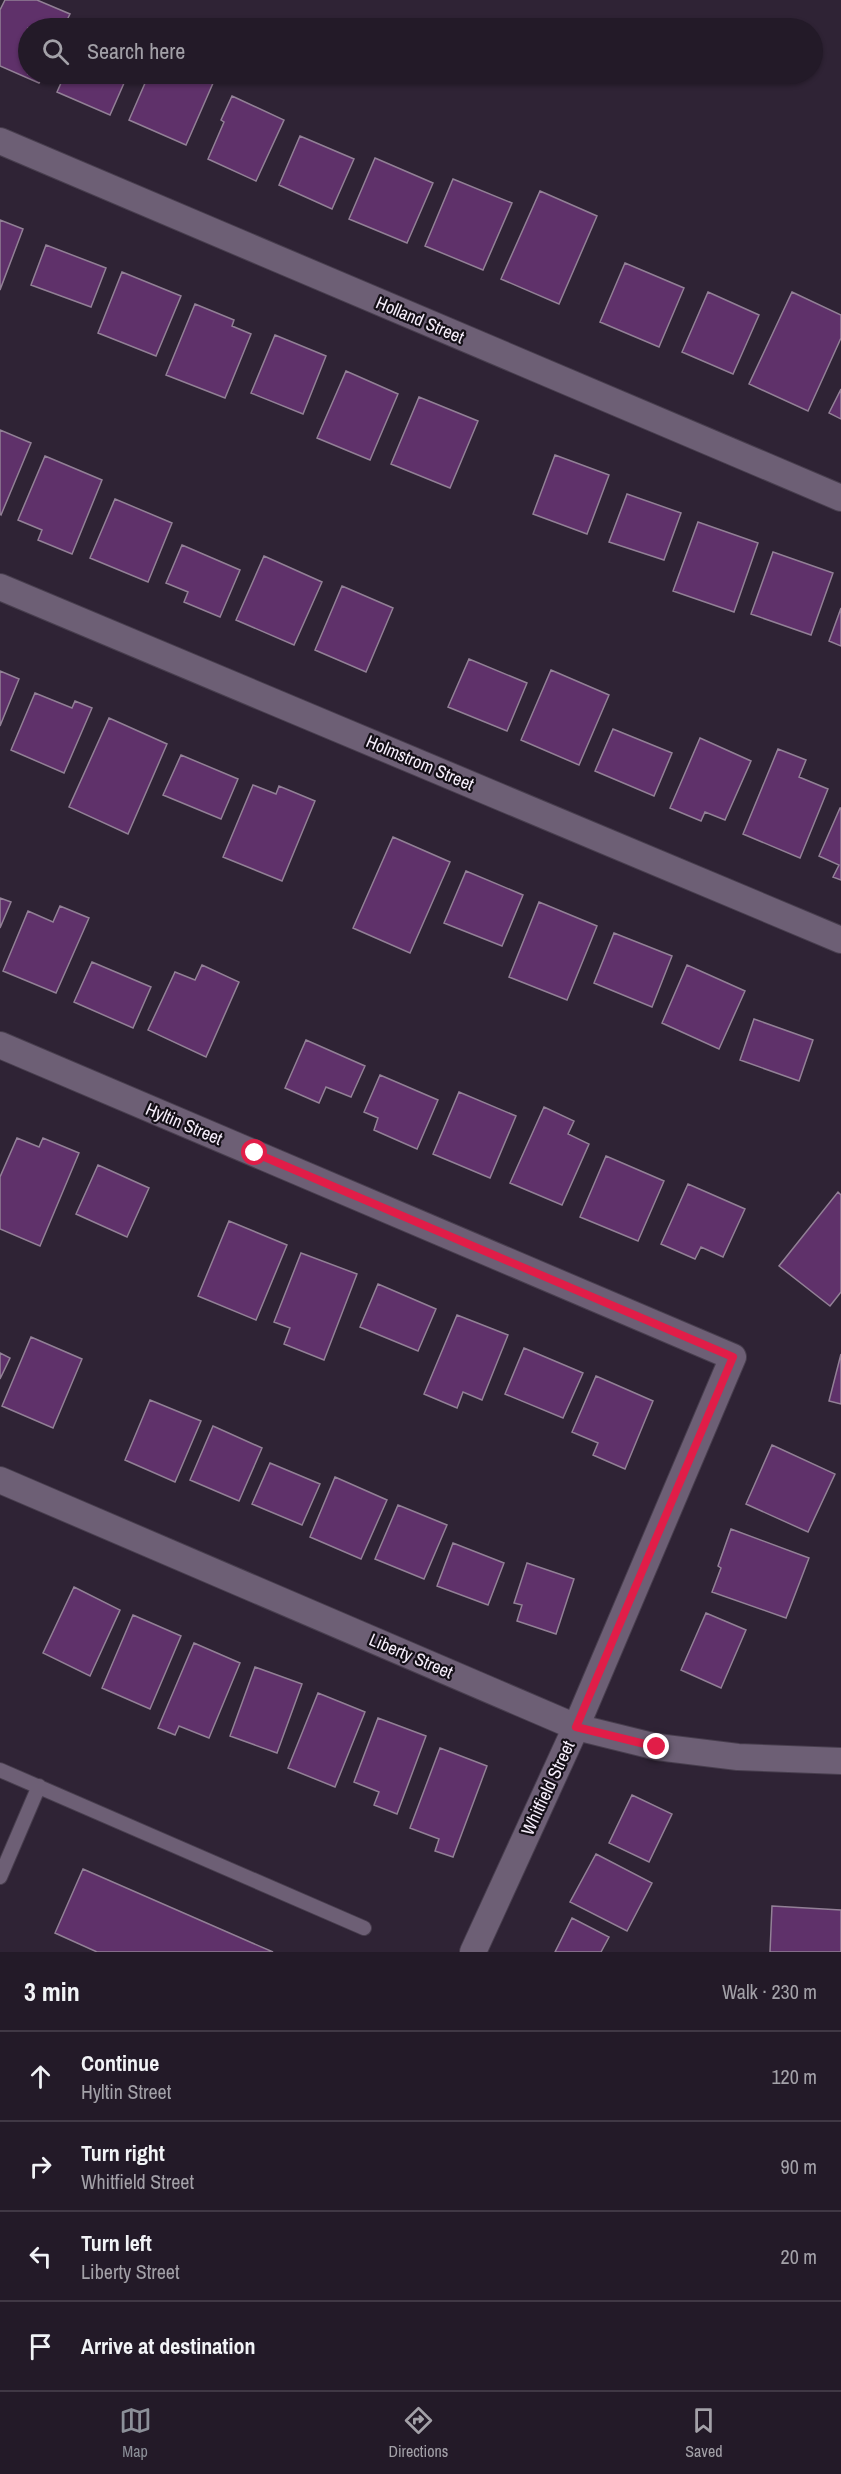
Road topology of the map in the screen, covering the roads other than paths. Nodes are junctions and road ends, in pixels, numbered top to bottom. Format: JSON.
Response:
{"nodes":[{"id":1,"x":0,"y":141,"type":"edge"},
{"id":2,"x":841,"y":498,"type":"edge"},
{"id":3,"x":0,"y":586,"type":"edge"},
{"id":4,"x":841,"y":940,"type":"edge"},
{"id":5,"x":0,"y":1045,"type":"edge"},
{"id":6,"x":733,"y":1357,"type":"joint"},
{"id":7,"x":11,"y":1484,"type":"edge"},
{"id":8,"x":576,"y":1727,"type":"junction"},
{"id":9,"x":841,"y":1761,"type":"edge"},
{"id":10,"x":3,"y":1771,"type":"edge"},
{"id":11,"x":39,"y":1786,"type":"junction"},
{"id":12,"x":0,"y":1877,"type":"edge"},
{"id":13,"x":364,"y":1928,"type":"dead end"},
{"id":14,"x":473,"y":1952,"type":"edge"}],
"edges":[{"from":1,"to":2,"type":"street","name":"Holland Street"},
{"from":3,"to":4,"type":"street","name":"Holmstrom Street"},
{"from":5,"to":6,"type":"street","name":"Hyltin Street"},
{"from":6,"to":8,"type":"street","name":"Whitfield Street"},
{"from":7,"to":8,"type":"street","name":"Liberty Street"},
{"from":8,"to":9,"type":"street","name":"Liberty Street"},
{"from":8,"to":14,"type":"street","name":"Whitfield Street"},
{"from":10,"to":11,"type":"lane"},
{"from":11,"to":12,"type":"lane"},
{"from":11,"to":13,"type":"lane"}]}
